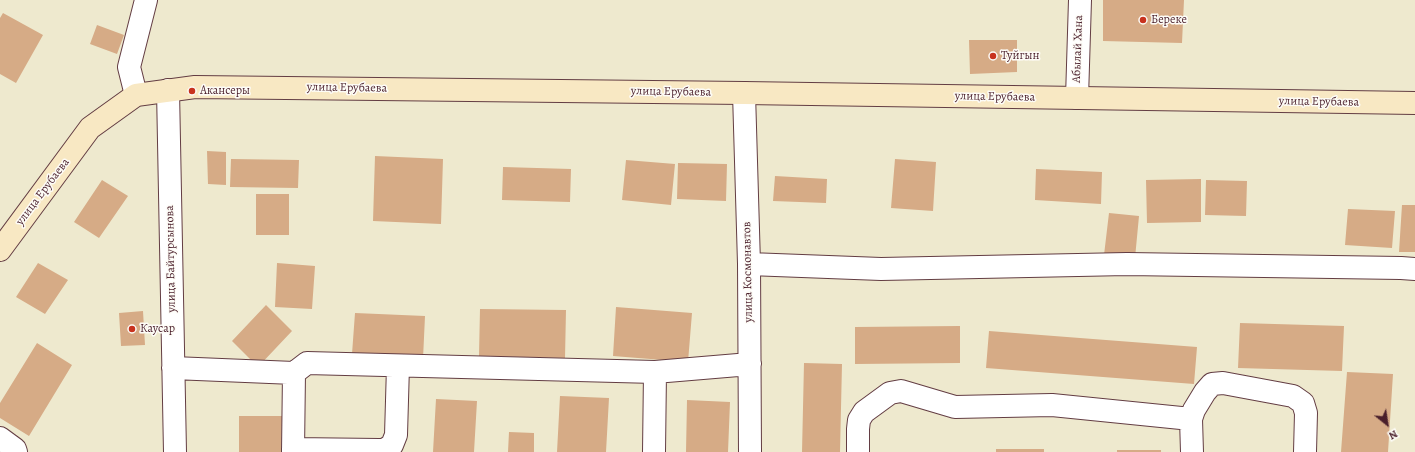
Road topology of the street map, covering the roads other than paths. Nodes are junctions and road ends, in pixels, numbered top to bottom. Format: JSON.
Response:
{"nodes":[{"id":1,"x":146,"y":0,"type":"edge"},
{"id":2,"x":1080,"y":0,"type":"edge"},
{"id":3,"x":168,"y":90,"type":"junction"},
{"id":4,"x":744,"y":93,"type":"junction"},
{"id":5,"x":136,"y":95,"type":"junction"},
{"id":6,"x":1077,"y":98,"type":"junction"},
{"id":7,"x":1415,"y":103,"type":"edge"},
{"id":8,"x":0,"y":250,"type":"edge"},
{"id":9,"x":749,"y":264,"type":"junction"},
{"id":10,"x":1415,"y":269,"type":"edge"},
{"id":11,"x":750,"y":364,"type":"junction"},
{"id":12,"x":398,"y":366,"type":"junction"},
{"id":13,"x":173,"y":368,"type":"junction"},
{"id":14,"x":655,"y":372,"type":"junction"},
{"id":15,"x":294,"y":373,"type":"junction"},
{"id":16,"x":1191,"y":419,"type":"junction"},
{"id":17,"x":0,"y":438,"type":"edge"},
{"id":18,"x":293,"y":450,"type":"edge"},
{"id":19,"x":16,"y":452,"type":"edge"},
{"id":20,"x":175,"y":452,"type":"edge"},
{"id":21,"x":654,"y":452,"type":"edge"},
{"id":22,"x":750,"y":452,"type":"edge"},
{"id":23,"x":858,"y":452,"type":"edge"},
{"id":24,"x":1192,"y":452,"type":"edge"},
{"id":25,"x":1305,"y":452,"type":"edge"}],
"edges":[{"from":1,"to":5,"type":"street"},
{"from":2,"to":6,"type":"street","name":"Абылай Хана"},
{"from":3,"to":4,"type":"street","name":"улица Ерубаева"},
{"from":3,"to":5,"type":"street","name":"улица Ерубаева"},
{"from":3,"to":13,"type":"street","name":"улица Байтурсынова"},
{"from":4,"to":6,"type":"street","name":"улица Ерубаева"},
{"from":4,"to":9,"type":"street","name":"улица Космонавтов"},
{"from":5,"to":8,"type":"street","name":"улица Ерубаева"},
{"from":6,"to":7,"type":"street","name":"улица Ерубаева"},
{"from":9,"to":10,"type":"street"},
{"from":9,"to":11,"type":"street","name":"улица Космонавтов"},
{"from":11,"to":14,"type":"street"},
{"from":11,"to":22,"type":"street","name":"улица Космонавтов"},
{"from":12,"to":14,"type":"street"},
{"from":12,"to":15,"type":"street"},
{"from":12,"to":18,"type":"street"},
{"from":13,"to":15,"type":"street"},
{"from":13,"to":20,"type":"street","name":"улица Байтурсынова"},
{"from":14,"to":21,"type":"street"},
{"from":15,"to":18,"type":"street"},
{"from":16,"to":23,"type":"street"},
{"from":16,"to":24,"type":"street"},
{"from":16,"to":25,"type":"street"},
{"from":17,"to":19,"type":"street"}]}
